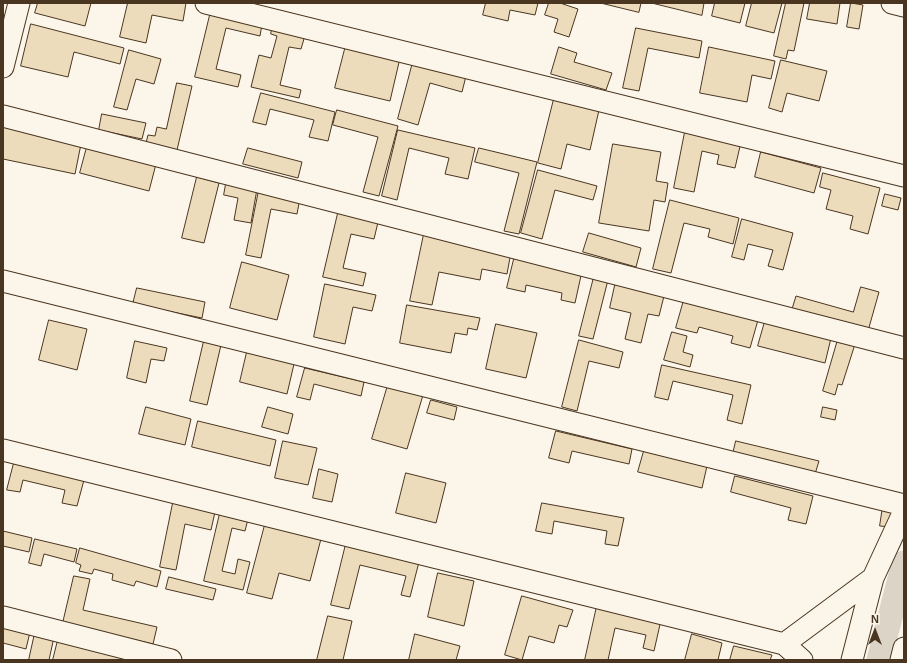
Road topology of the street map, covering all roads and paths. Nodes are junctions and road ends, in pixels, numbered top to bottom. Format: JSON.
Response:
{"nodes":[{"id":1,"x":19,"y":3,"type":"edge"},
{"id":2,"x":206,"y":3,"type":"edge"},
{"id":3,"x":892,"y":3,"type":"edge"},
{"id":4,"x":904,"y":6,"type":"edge"},
{"id":5,"x":3,"y":67,"type":"edge"},
{"id":6,"x":3,"y":116,"type":"edge"},
{"id":7,"x":904,"y":176,"type":"edge"},
{"id":8,"x":3,"y":282,"type":"edge"},
{"id":9,"x":904,"y":348,"type":"edge"},
{"id":10,"x":3,"y":450,"type":"edge"},
{"id":11,"x":904,"y":505,"type":"edge"},
{"id":12,"x":904,"y":511,"type":"edge"},
{"id":13,"x":873,"y":578,"type":"junction"},
{"id":14,"x":3,"y":617,"type":"edge"},
{"id":15,"x":784,"y":644,"type":"junction"},
{"id":16,"x":904,"y":648,"type":"edge"},
{"id":17,"x":171,"y":660,"type":"edge"},
{"id":18,"x":802,"y":660,"type":"edge"},
{"id":19,"x":852,"y":660,"type":"edge"},
{"id":20,"x":901,"y":660,"type":"edge"}],
"edges":[{"from":1,"to":5,"type":"street"},
{"from":2,"to":7,"type":"street"},
{"from":3,"to":4,"type":"street"},
{"from":6,"to":9,"type":"street"},
{"from":8,"to":11,"type":"street"},
{"from":10,"to":15,"type":"street"},
{"from":12,"to":13,"type":"street"},
{"from":13,"to":15,"type":"street"},
{"from":13,"to":19,"type":"street"},
{"from":14,"to":17,"type":"street"},
{"from":15,"to":18,"type":"street"},
{"from":16,"to":20,"type":"street"}]}
